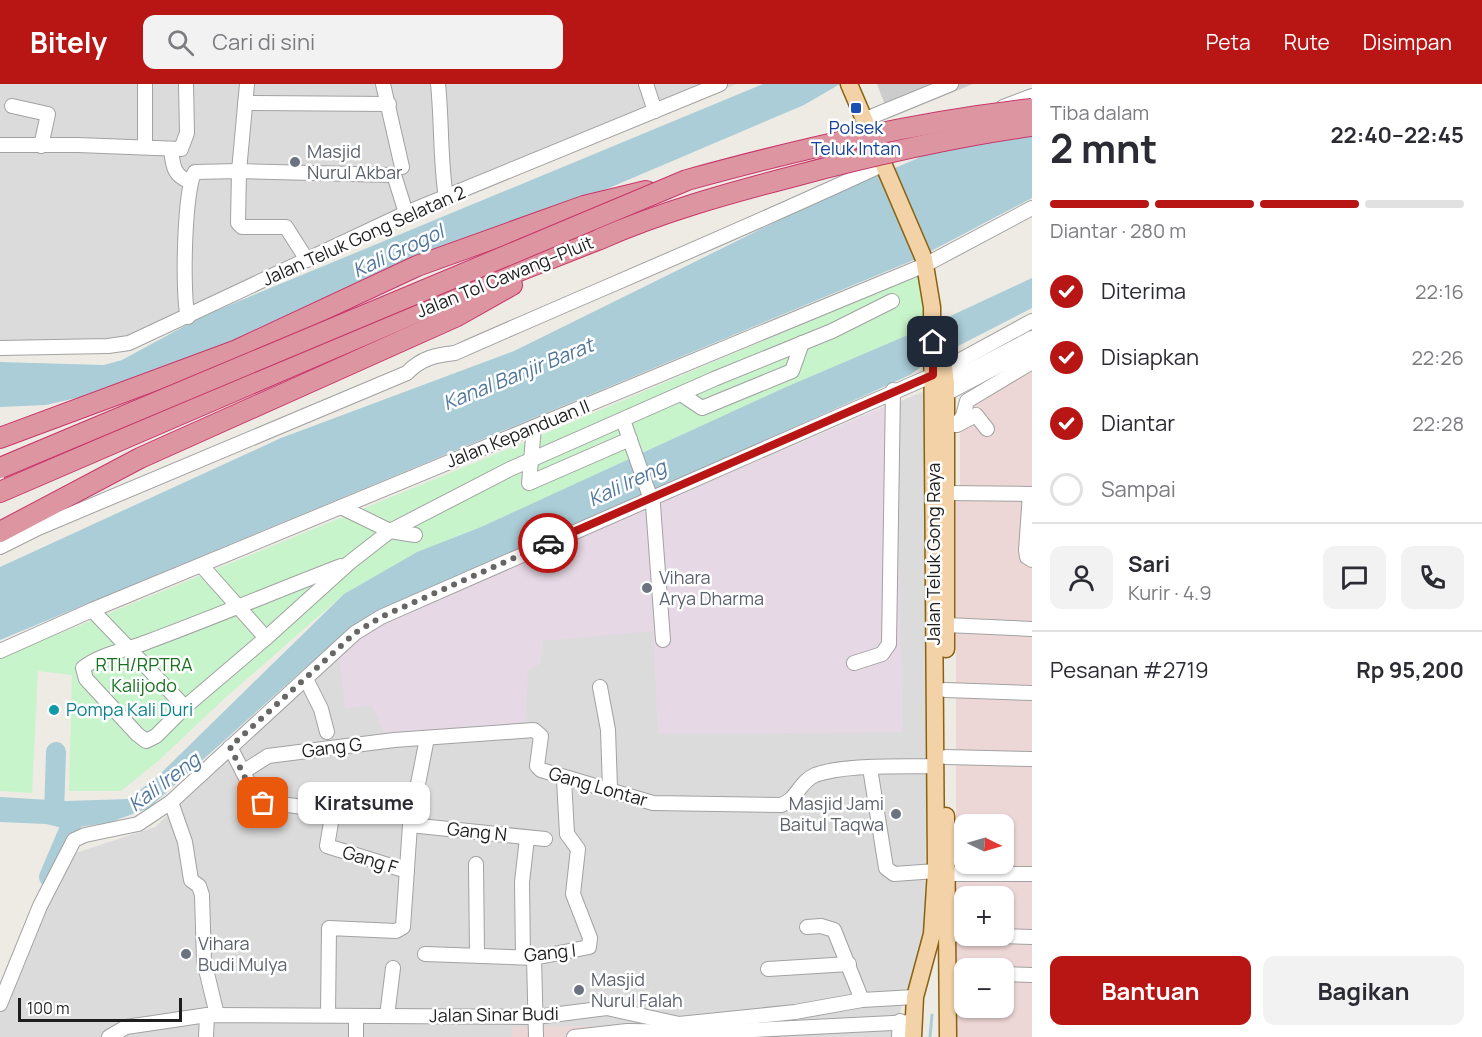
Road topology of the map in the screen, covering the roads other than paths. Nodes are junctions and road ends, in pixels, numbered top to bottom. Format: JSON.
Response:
{"nodes":[{"id":1,"x":145,"y":84,"type":"edge"},
{"id":2,"x":186,"y":84,"type":"edge"},
{"id":3,"x":246,"y":84,"type":"edge"},
{"id":4,"x":383,"y":84,"type":"edge"},
{"id":5,"x":438,"y":84,"type":"edge"},
{"id":6,"x":646,"y":84,"type":"edge"},
{"id":7,"x":720,"y":84,"type":"edge"},
{"id":8,"x":849,"y":84,"type":"edge"},
{"id":9,"x":861,"y":84,"type":"edge"},
{"id":10,"x":951,"y":84,"type":"edge"},
{"id":11,"x":694,"y":89,"type":"edge"},
{"id":12,"x":1032,"y":96,"type":"edge"},
{"id":13,"x":245,"y":103,"type":"junction"},
{"id":14,"x":389,"y":104,"type":"junction"},
{"id":15,"x":12,"y":106,"type":"dead end"},
{"id":16,"x":1032,"y":109,"type":"edge"},
{"id":17,"x":655,"y":111,"type":"junction"},
{"id":18,"x":873,"y":116,"type":"junction"},
{"id":19,"x":1032,"y":126,"type":"edge"},
{"id":20,"x":0,"y":146,"type":"edge"},
{"id":21,"x":41,"y":146,"type":"junction"},
{"id":22,"x":145,"y":147,"type":"junction"},
{"id":23,"x":171,"y":149,"type":"junction"},
{"id":24,"x":882,"y":154,"type":"junction"},
{"id":25,"x":402,"y":167,"type":"dead end"},
{"id":26,"x":239,"y":171,"type":"junction"},
{"id":27,"x":687,"y":180,"type":"junction"},
{"id":28,"x":191,"y":183,"type":"junction"},
{"id":29,"x":446,"y":198,"type":"junction"},
{"id":30,"x":1032,"y":207,"type":"edge"},
{"id":31,"x":406,"y":213,"type":"junction"},
{"id":32,"x":571,"y":251,"type":"junction"},
{"id":33,"x":307,"y":260,"type":"junction"},
{"id":34,"x":929,"y":260,"type":"junction"},
{"id":35,"x":892,"y":301,"type":"dead end"},
{"id":36,"x":188,"y":317,"type":"junction"},
{"id":37,"x":1032,"y":321,"type":"edge"},
{"id":38,"x":802,"y":343,"type":"junction"},
{"id":39,"x":0,"y":348,"type":"edge"},
{"id":40,"x":1030,"y":350,"type":"edge"},
{"id":41,"x":939,"y":378,"type":"junction"},
{"id":42,"x":893,"y":390,"type":"junction"},
{"id":43,"x":681,"y":394,"type":"junction"},
{"id":44,"x":623,"y":420,"type":"junction"},
{"id":45,"x":951,"y":425,"type":"junction"},
{"id":46,"x":534,"y":427,"type":"junction"},
{"id":47,"x":987,"y":429,"type":"dead end"},
{"id":48,"x":0,"y":438,"type":"edge"},
{"id":49,"x":630,"y":439,"type":"junction"},
{"id":50,"x":531,"y":460,"type":"junction"},
{"id":51,"x":0,"y":468,"type":"edge"},
{"id":52,"x":0,"y":492,"type":"edge"},
{"id":53,"x":946,"y":493,"type":"junction"},
{"id":54,"x":1031,"y":494,"type":"edge"},
{"id":55,"x":651,"y":497,"type":"junction"},
{"id":56,"x":341,"y":507,"type":"junction"},
{"id":57,"x":390,"y":531,"type":"junction"},
{"id":58,"x":0,"y":532,"type":"edge"},
{"id":59,"x":415,"y":535,"type":"dead end"},
{"id":60,"x":0,"y":546,"type":"edge"},
{"id":61,"x":1032,"y":560,"type":"edge"},
{"id":62,"x":349,"y":563,"type":"junction"},
{"id":63,"x":201,"y":565,"type":"junction"},
{"id":64,"x":237,"y":607,"type":"junction"},
{"id":65,"x":92,"y":610,"type":"junction"},
{"id":66,"x":940,"y":624,"type":"junction"},
{"id":67,"x":1032,"y":629,"type":"edge"},
{"id":68,"x":266,"y":638,"type":"junction"},
{"id":69,"x":663,"y":640,"type":"dead end"},
{"id":70,"x":128,"y":648,"type":"junction"},
{"id":71,"x":0,"y":651,"type":"edge"},
{"id":72,"x":854,"y":663,"type":"dead end"},
{"id":73,"x":306,"y":679,"type":"junction"},
{"id":74,"x":600,"y":687,"type":"dead end"},
{"id":75,"x":1032,"y":693,"type":"edge"},
{"id":76,"x":946,"y":694,"type":"junction"},
{"id":77,"x":1032,"y":701,"type":"edge"},
{"id":78,"x":185,"y":707,"type":"junction"},
{"id":79,"x":327,"y":732,"type":"dead end"},
{"id":80,"x":427,"y":738,"type":"junction"},
{"id":81,"x":230,"y":747,"type":"junction"},
{"id":82,"x":1032,"y":759,"type":"edge"},
{"id":83,"x":940,"y":761,"type":"junction"},
{"id":84,"x":870,"y":768,"type":"junction"},
{"id":85,"x":243,"y":772,"type":"junction"},
{"id":86,"x":564,"y":779,"type":"junction"},
{"id":87,"x":610,"y":788,"type":"junction"},
{"id":88,"x":171,"y":802,"type":"junction"},
{"id":89,"x":410,"y":825,"type":"junction"},
{"id":90,"x":527,"y":838,"type":"junction"},
{"id":91,"x":545,"y":839,"type":"dead end"},
{"id":92,"x":476,"y":864,"type":"dead end"},
{"id":93,"x":407,"y":871,"type":"junction"},
{"id":94,"x":941,"y":872,"type":"junction"},
{"id":95,"x":1032,"y":874,"type":"edge"},
{"id":96,"x":807,"y":927,"type":"dead end"},
{"id":97,"x":954,"y":927,"type":"edge"},
{"id":98,"x":1014,"y":936,"type":"edge"},
{"id":99,"x":1032,"y":937,"type":"edge"},
{"id":100,"x":954,"y":940,"type":"edge"},
{"id":101,"x":928,"y":953,"type":"junction"},
{"id":102,"x":425,"y":954,"type":"dead end"},
{"id":103,"x":477,"y":954,"type":"junction"},
{"id":104,"x":948,"y":954,"type":"junction"},
{"id":105,"x":529,"y":958,"type":"junction"},
{"id":106,"x":849,"y":964,"type":"junction"},
{"id":107,"x":393,"y":968,"type":"dead end"},
{"id":108,"x":954,"y":968,"type":"edge"},
{"id":109,"x":768,"y":969,"type":"dead end"},
{"id":110,"x":1014,"y":974,"type":"edge"},
{"id":111,"x":1032,"y":975,"type":"edge"},
{"id":112,"x":954,"y":989,"type":"edge"},
{"id":113,"x":915,"y":996,"type":"junction"},
{"id":114,"x":862,"y":999,"type":"junction"},
{"id":115,"x":0,"y":1004,"type":"edge"},
{"id":116,"x":212,"y":1015,"type":"junction"},
{"id":117,"x":328,"y":1015,"type":"junction"},
{"id":118,"x":356,"y":1016,"type":"junction"},
{"id":119,"x":387,"y":1016,"type":"junction"},
{"id":120,"x":537,"y":1017,"type":"junction"},
{"id":121,"x":909,"y":1027,"type":"edge"},
{"id":122,"x":794,"y":1032,"type":"edge"},
{"id":123,"x":627,"y":1034,"type":"edge"},
{"id":124,"x":712,"y":1034,"type":"edge"},
{"id":125,"x":109,"y":1037,"type":"edge"},
{"id":126,"x":206,"y":1037,"type":"edge"},
{"id":127,"x":356,"y":1037,"type":"edge"},
{"id":128,"x":536,"y":1037,"type":"edge"},
{"id":129,"x":574,"y":1037,"type":"edge"},
{"id":130,"x":899,"y":1037,"type":"edge"},
{"id":131,"x":948,"y":1037,"type":"edge"}],
"edges":[{"from":1,"to":22,"type":"street"},
{"from":2,"to":23,"type":"street"},
{"from":3,"to":13,"type":"street"},
{"from":4,"to":14,"type":"street"},
{"from":5,"to":29,"type":"street"},
{"from":6,"to":17,"type":"street"},
{"from":7,"to":11,"type":"street","name":"Jalan Teluk Gong Selatan 2"},
{"from":8,"to":24,"type":"main road","name":"Jalan Teluk Gong Raya"},
{"from":9,"to":18,"type":"main road","name":"Jalan Teluk Gong Raya"},
{"from":10,"to":18,"type":"street"},
{"from":11,"to":17,"type":"street","name":"Jalan Teluk Gong Selatan 2"},
{"from":12,"to":24,"type":"street"},
{"from":13,"to":14,"type":"street"},
{"from":13,"to":26,"type":"street"},
{"from":14,"to":25,"type":"street"},
{"from":15,"to":21,"type":"street"},
{"from":16,"to":27,"type":"highway","name":"Jalan Tol Cawang–Pluit","bridge":true},
{"from":17,"to":29,"type":"street","name":"Jalan Teluk Gong Selatan 2"},
{"from":18,"to":24,"type":"main road","name":"Jalan Teluk Gong Raya"},
{"from":19,"to":32,"type":"highway","name":"Jalan Tol Cawang–Pluit","bridge":true},
{"from":20,"to":21,"type":"street"},
{"from":21,"to":22,"type":"street"},
{"from":22,"to":23,"type":"street"},
{"from":23,"to":28,"type":"street"},
{"from":24,"to":34,"type":"main road","name":"Jalan Teluk Gong Raya"},
{"from":24,"to":60,"type":"street"},
{"from":26,"to":28,"type":"street"},
{"from":26,"to":31,"type":"street"},
{"from":26,"to":33,"type":"street"},
{"from":27,"to":48,"type":"highway","bridge":true},
{"from":27,"to":51,"type":"highway","name":"Jalan Tol Cawang–Pluit","bridge":true},
{"from":28,"to":36,"type":"street"},
{"from":29,"to":31,"type":"street","name":"Jalan Teluk Gong Selatan 2"},
{"from":30,"to":34,"type":"street","name":"Jalan Kepanduan II"},
{"from":31,"to":33,"type":"street","name":"Jalan Teluk Gong Selatan 2"},
{"from":32,"to":52,"type":"highway","name":"Jalan Tol Cawang–Pluit"},
{"from":32,"to":58,"type":"highway"},
{"from":33,"to":36,"type":"street","name":"Jalan Teluk Gong Selatan 2"},
{"from":34,"to":41,"type":"main road","name":"Jalan Teluk Gong Raya"},
{"from":34,"to":46,"type":"street","name":"Jalan Kepanduan II"},
{"from":35,"to":38,"type":"street"},
{"from":36,"to":39,"type":"street","name":"Jalan Teluk Gong Selatan 2"},
{"from":37,"to":41,"type":"street"},
{"from":38,"to":43,"type":"street"},
{"from":38,"to":43,"type":"street"},
{"from":40,"to":41,"type":"street"},
{"from":40,"to":45,"type":"street"},
{"from":41,"to":42,"type":"street"},
{"from":41,"to":45,"type":"main road","name":"Jalan Teluk Gong Raya"},
{"from":41,"to":66,"type":"main road","name":"Jalan Teluk Gong Raya"},
{"from":42,"to":55,"type":"street"},
{"from":42,"to":72,"type":"street"},
{"from":43,"to":44,"type":"street"},
{"from":44,"to":49,"type":"street"},
{"from":44,"to":50,"type":"street"},
{"from":45,"to":47,"type":"street"},
{"from":45,"to":53,"type":"main road","name":"Jalan Teluk Gong Raya"},
{"from":46,"to":50,"type":"street"},
{"from":46,"to":56,"type":"street","name":"Jalan Kepanduan II"},
{"from":49,"to":50,"type":"street"},
{"from":49,"to":55,"type":"street"},
{"from":50,"to":57,"type":"street"},
{"from":53,"to":54,"type":"street"},
{"from":53,"to":66,"type":"main road","name":"Jalan Teluk Gong Raya"},
{"from":54,"to":61,"type":"street"},
{"from":55,"to":69,"type":"street"},
{"from":55,"to":73,"type":"street"},
{"from":56,"to":57,"type":"street"},
{"from":56,"to":63,"type":"street","name":"Jalan Kepanduan II"},
{"from":57,"to":59,"type":"street"},
{"from":57,"to":62,"type":"street"},
{"from":62,"to":64,"type":"street"},
{"from":62,"to":68,"type":"street"},
{"from":63,"to":64,"type":"street"},
{"from":63,"to":65,"type":"street","name":"Jalan Kepanduan II"},
{"from":64,"to":68,"type":"street"},
{"from":64,"to":70,"type":"street"},
{"from":65,"to":70,"type":"street"},
{"from":65,"to":71,"type":"street","name":"Jalan Kepanduan II"},
{"from":66,"to":67,"type":"street"},
{"from":66,"to":76,"type":"main road","name":"Jalan Teluk Gong Raya"},
{"from":66,"to":83,"type":"main road","name":"Jalan Teluk Gong Raya"},
{"from":68,"to":78,"type":"street"},
{"from":70,"to":78,"type":"street"},
{"from":70,"to":78,"type":"street"},
{"from":73,"to":79,"type":"street"},
{"from":73,"to":81,"type":"street"},
{"from":74,"to":87,"type":"street"},
{"from":75,"to":76,"type":"street"},
{"from":76,"to":77,"type":"street"},
{"from":76,"to":83,"type":"main road","name":"Jalan Teluk Gong Raya"},
{"from":80,"to":85,"type":"street","name":"Gang G"},
{"from":80,"to":86,"type":"street","name":"Gang Lontar"},
{"from":80,"to":89,"type":"street"},
{"from":81,"to":85,"type":"street","name":"Gang F"},
{"from":81,"to":88,"type":"street"},
{"from":82,"to":83,"type":"street","name":"Gang Lontar"},
{"from":83,"to":84,"type":"street","name":"Gang Lontar"},
{"from":83,"to":94,"type":"main road","name":"Jalan Teluk Gong Raya"},
{"from":84,"to":87,"type":"street","name":"Gang Lontar"},
{"from":84,"to":94,"type":"street"},
{"from":85,"to":93,"type":"street","name":"Gang F"},
{"from":86,"to":87,"type":"street","name":"Gang Lontar"},
{"from":86,"to":105,"type":"street","name":"Gang I"},
{"from":88,"to":115,"type":"street"},
{"from":88,"to":116,"type":"street"},
{"from":89,"to":90,"type":"street","name":"Gang N"},
{"from":89,"to":93,"type":"street"},
{"from":90,"to":91,"type":"street","name":"Gang N"},
{"from":90,"to":105,"type":"street"},
{"from":92,"to":103,"type":"street"},
{"from":93,"to":117,"type":"street"},
{"from":94,"to":95,"type":"street"},
{"from":94,"to":97,"type":"main road","name":"Jalan Teluk Gong Raya"},
{"from":94,"to":101,"type":"main road","name":"Jalan Teluk Gong Raya"},
{"from":96,"to":106,"type":"street"},
{"from":98,"to":99,"type":"street"},
{"from":100,"to":104,"type":"main road","name":"Jalan Teluk Gong Raya"},
{"from":101,"to":104,"type":"main road"},
{"from":101,"to":113,"type":"main road","name":"Jalan Teluk Gong Raya"},
{"from":102,"to":103,"type":"street","name":"Gang I"},
{"from":103,"to":105,"type":"street","name":"Gang I"},
{"from":104,"to":108,"type":"main road","name":"Jalan Teluk Gong Raya"},
{"from":105,"to":120,"type":"street"},
{"from":106,"to":109,"type":"street"},
{"from":106,"to":114,"type":"street"},
{"from":107,"to":119,"type":"street"},
{"from":110,"to":111,"type":"street"},
{"from":112,"to":131,"type":"main road","name":"Jalan Teluk Gong Raya"},
{"from":113,"to":114,"type":"street","name":"Jalan Sinar Budi"},
{"from":113,"to":121,"type":"main road","name":"Jalan Teluk Gong Raya"},
{"from":114,"to":120,"type":"street","name":"Jalan Sinar Budi"},
{"from":116,"to":117,"type":"street","name":"Jalan Sinar Budi"},
{"from":116,"to":125,"type":"street","name":"Jalan Sinar Budi"},
{"from":116,"to":126,"type":"street"},
{"from":117,"to":118,"type":"street","name":"Jalan Sinar Budi"},
{"from":118,"to":119,"type":"street","name":"Jalan Sinar Budi"},
{"from":118,"to":127,"type":"street"},
{"from":119,"to":120,"type":"street","name":"Jalan Sinar Budi"},
{"from":120,"to":128,"type":"street"},
{"from":121,"to":122,"type":"street"},
{"from":121,"to":130,"type":"street"},
{"from":122,"to":124,"type":"street"},
{"from":123,"to":124,"type":"street"},
{"from":123,"to":129,"type":"street"}]}
